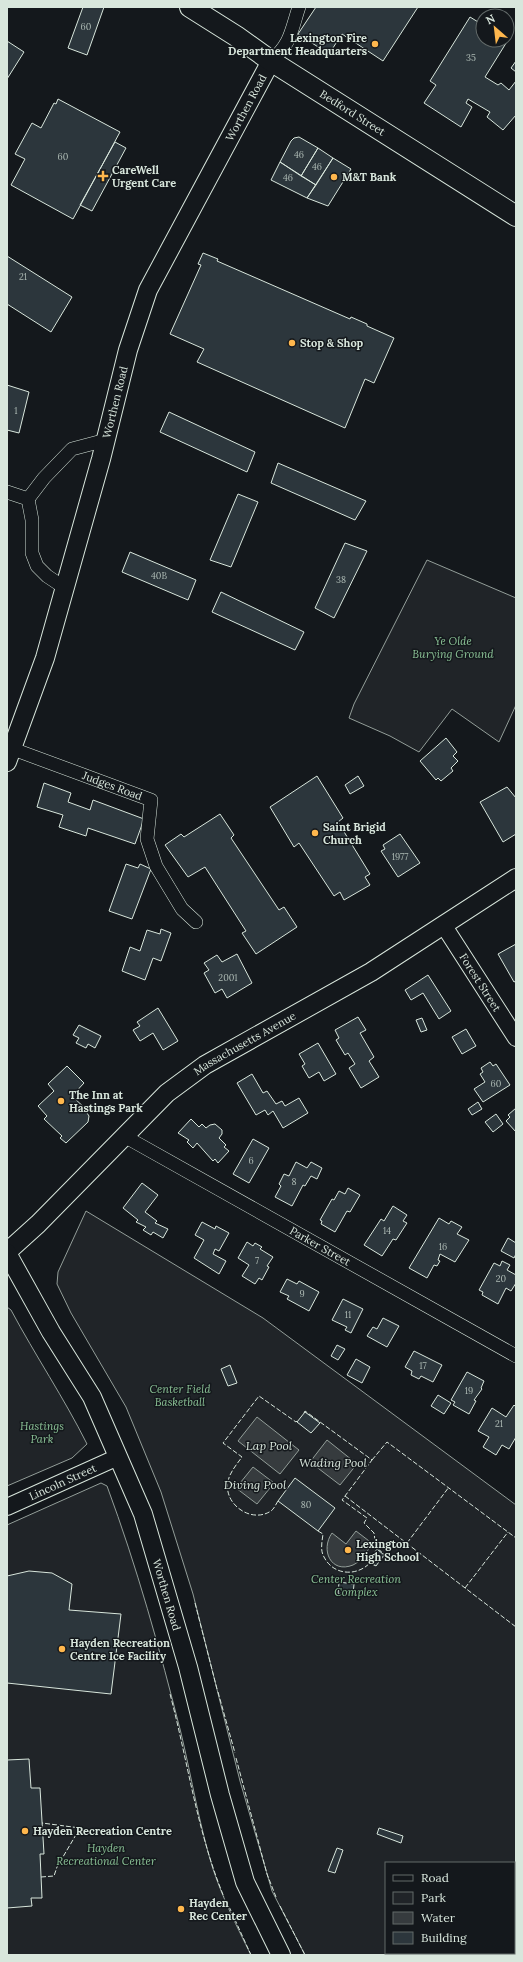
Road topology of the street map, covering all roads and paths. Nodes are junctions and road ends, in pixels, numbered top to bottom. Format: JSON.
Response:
{"nodes":[{"id":1,"x":190,"y":7,"type":"edge"},
{"id":2,"x":299,"y":7,"type":"edge"},
{"id":3,"x":271,"y":61,"type":"junction"},
{"id":4,"x":516,"y":216,"type":"edge"},
{"id":5,"x":106,"y":440,"type":"junction"},
{"id":6,"x":7,"y":492,"type":"edge"},
{"id":7,"x":28,"y":499,"type":"junction"},
{"id":8,"x":65,"y":588,"type":"junction"},
{"id":9,"x":10,"y":756,"type":"edge"},
{"id":10,"x":516,"y":878,"type":"edge"},
{"id":11,"x":196,"y":922,"type":"dead end"},
{"id":12,"x":444,"y":926,"type":"junction"},
{"id":13,"x":516,"y":1038,"type":"edge"},
{"id":14,"x":124,"y":1136,"type":"junction"},
{"id":15,"x":7,"y":1253,"type":"edge"},
{"id":16,"x":516,"y":1356,"type":"edge"},
{"id":17,"x":118,"y":1457,"type":"junction"},
{"id":18,"x":7,"y":1507,"type":"edge"},
{"id":19,"x":281,"y":1955,"type":"edge"}],
"edges":[{"from":1,"to":3,"type":"main road","name":"Bedford Street"},
{"from":2,"to":3,"type":"street"},
{"from":3,"to":4,"type":"main road","name":"Bedford Street"},
{"from":3,"to":5,"type":"main road","name":"Worthen Road"},
{"from":5,"to":7,"type":"street"},
{"from":5,"to":8,"type":"main road","name":"Worthen Road"},
{"from":6,"to":7,"type":"street"},
{"from":7,"to":8,"type":"street"},
{"from":8,"to":9,"type":"main road","name":"Worthen Road"},
{"from":9,"to":11,"type":"street","name":"Judges Road"},
{"from":10,"to":12,"type":"main road","name":"Massachusetts Avenue"},
{"from":12,"to":13,"type":"street","name":"Forest Street"},
{"from":12,"to":14,"type":"main road","name":"Massachusetts Avenue"},
{"from":14,"to":15,"type":"main road","name":"Massachusetts Avenue"},
{"from":14,"to":16,"type":"street","name":"Parker Street"},
{"from":15,"to":17,"type":"main road","name":"Worthen Road"},
{"from":17,"to":18,"type":"street","name":"Lincoln Street"},
{"from":17,"to":19,"type":"main road","name":"Worthen Road"}]}
